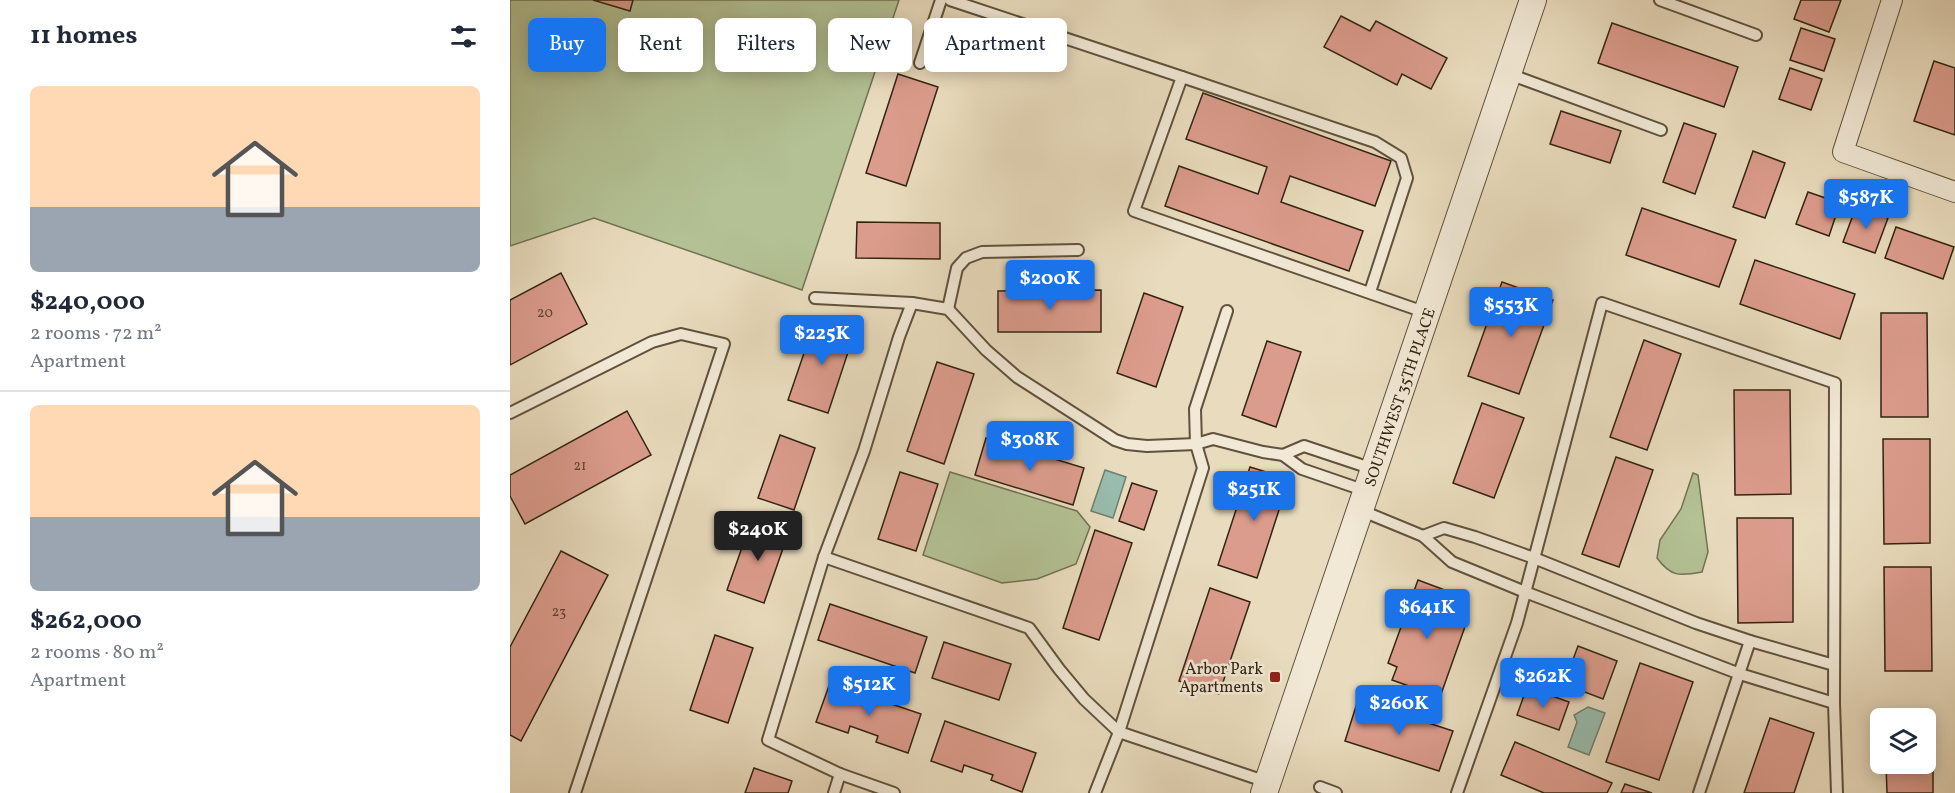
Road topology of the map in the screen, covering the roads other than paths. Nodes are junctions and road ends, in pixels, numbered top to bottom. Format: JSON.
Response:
{"nodes":[{"id":1,"x":941,"y":0,"type":"edge"},
{"id":2,"x":950,"y":0,"type":"edge"},
{"id":3,"x":1533,"y":0,"type":"edge"},
{"id":4,"x":1660,"y":0,"type":"edge"},
{"id":5,"x":1892,"y":0,"type":"edge"},
{"id":6,"x":1756,"y":35,"type":"dead end"},
{"id":7,"x":920,"y":63,"type":"dead end"},
{"id":8,"x":1508,"y":74,"type":"junction"},
{"id":9,"x":1182,"y":77,"type":"junction"},
{"id":10,"x":1661,"y":130,"type":"dead end"},
{"id":11,"x":1955,"y":192,"type":"edge"},
{"id":12,"x":1078,"y":250,"type":"dead end"},
{"id":13,"x":1370,"y":292,"type":"junction"},
{"id":14,"x":815,"y":298,"type":"dead end"},
{"id":15,"x":912,"y":303,"type":"junction"},
{"id":16,"x":948,"y":309,"type":"junction"},
{"id":17,"x":1227,"y":311,"type":"dead end"},
{"id":18,"x":1427,"y":313,"type":"junction"},
{"id":19,"x":510,"y":413,"type":"edge"},
{"id":20,"x":1196,"y":444,"type":"junction"},
{"id":21,"x":1283,"y":455,"type":"junction"},
{"id":22,"x":1367,"y":490,"type":"junction"},
{"id":23,"x":1423,"y":536,"type":"junction"},
{"id":24,"x":824,"y":556,"type":"junction"},
{"id":25,"x":1534,"y":558,"type":"junction"},
{"id":26,"x":1525,"y":592,"type":"junction"},
{"id":27,"x":1750,"y":641,"type":"junction"},
{"id":28,"x":1834,"y":665,"type":"junction"},
{"id":29,"x":1740,"y":674,"type":"junction"},
{"id":30,"x":1834,"y":703,"type":"junction"},
{"id":31,"x":1119,"y":732,"type":"junction"},
{"id":32,"x":840,"y":774,"type":"junction"},
{"id":33,"x":1320,"y":787,"type":"dead end"},
{"id":34,"x":1265,"y":788,"type":"edge"},
{"id":35,"x":575,"y":793,"type":"edge"},
{"id":36,"x":834,"y":793,"type":"edge"},
{"id":37,"x":894,"y":793,"type":"edge"},
{"id":38,"x":1095,"y":793,"type":"edge"},
{"id":39,"x":1336,"y":793,"type":"edge"},
{"id":40,"x":1457,"y":793,"type":"edge"},
{"id":41,"x":1700,"y":793,"type":"edge"},
{"id":42,"x":1837,"y":793,"type":"edge"}],
"edges":[{"from":1,"to":7,"type":"lane"},
{"from":2,"to":9,"type":"lane"},
{"from":3,"to":8,"type":"street","name":"SOUTHWEST 35TH PLACE"},
{"from":4,"to":6,"type":"lane"},
{"from":5,"to":11,"type":"street"},
{"from":8,"to":10,"type":"lane"},
{"from":8,"to":18,"type":"street","name":"SOUTHWEST 35TH PLACE"},
{"from":9,"to":13,"type":"lane"},
{"from":9,"to":13,"type":"lane"},
{"from":12,"to":16,"type":"lane"},
{"from":13,"to":18,"type":"lane"},
{"from":14,"to":15,"type":"lane"},
{"from":15,"to":16,"type":"lane"},
{"from":15,"to":24,"type":"lane"},
{"from":16,"to":20,"type":"lane"},
{"from":17,"to":20,"type":"lane"},
{"from":18,"to":22,"type":"street","name":"SOUTHWEST 35TH PLACE"},
{"from":19,"to":35,"type":"lane"},
{"from":20,"to":21,"type":"lane"},
{"from":20,"to":31,"type":"lane"},
{"from":21,"to":22,"type":"lane"},
{"from":21,"to":22,"type":"lane"},
{"from":22,"to":23,"type":"lane"},
{"from":22,"to":34,"type":"street","name":"SOUTHWEST 35TH PLACE"},
{"from":23,"to":25,"type":"lane"},
{"from":23,"to":26,"type":"lane"},
{"from":24,"to":31,"type":"lane"},
{"from":24,"to":32,"type":"lane"},
{"from":25,"to":26,"type":"lane"},
{"from":25,"to":27,"type":"lane"},
{"from":25,"to":28,"type":"lane"},
{"from":26,"to":29,"type":"lane"},
{"from":26,"to":40,"type":"lane"},
{"from":27,"to":28,"type":"lane"},
{"from":27,"to":29,"type":"lane"},
{"from":28,"to":30,"type":"lane"},
{"from":29,"to":30,"type":"lane"},
{"from":29,"to":41,"type":"lane"},
{"from":30,"to":42,"type":"lane"},
{"from":31,"to":34,"type":"lane"},
{"from":31,"to":38,"type":"lane"},
{"from":32,"to":36,"type":"lane"},
{"from":32,"to":37,"type":"lane"},
{"from":33,"to":39,"type":"lane"}]}
